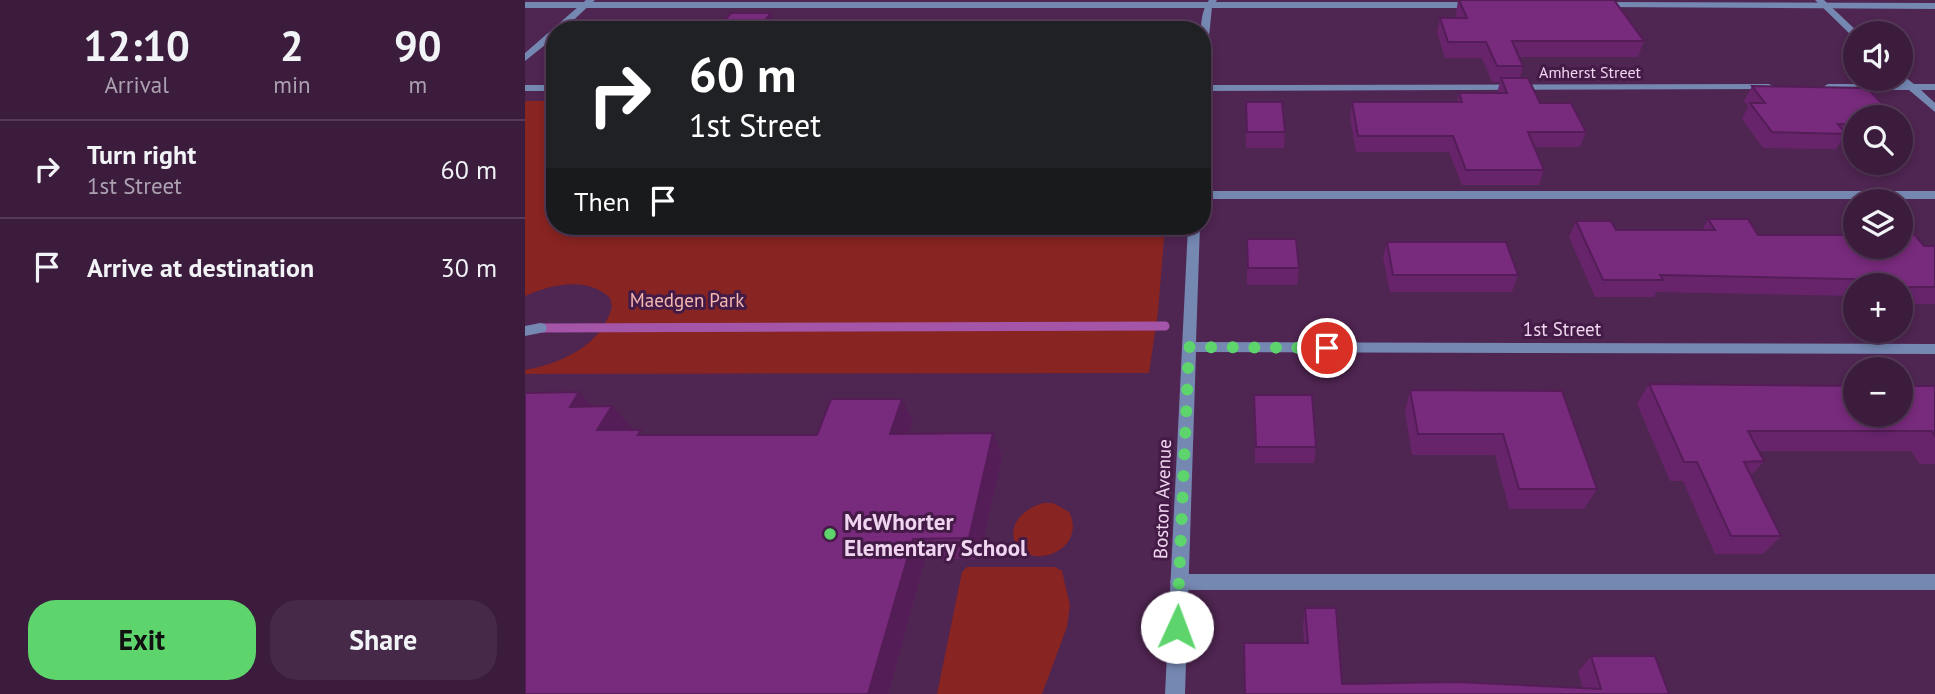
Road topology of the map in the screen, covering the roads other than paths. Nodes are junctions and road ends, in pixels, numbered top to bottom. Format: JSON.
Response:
{"nodes":[{"id":1,"x":588,"y":2,"type":"edge"},
{"id":2,"x":1822,"y":3,"type":"edge"},
{"id":3,"x":1210,"y":4,"type":"edge"},
{"id":4,"x":525,"y":5,"type":"edge"},
{"id":5,"x":1493,"y":5,"type":"edge"},
{"id":6,"x":1589,"y":5,"type":"edge"},
{"id":7,"x":1935,"y":6,"type":"edge"},
{"id":8,"x":567,"y":21,"type":"edge"},
{"id":9,"x":1843,"y":23,"type":"edge"},
{"id":10,"x":546,"y":40,"type":"edge"},
{"id":11,"x":525,"y":58,"type":"edge"},
{"id":12,"x":1814,"y":87,"type":"edge"},
{"id":13,"x":1843,"y":87,"type":"edge"},
{"id":14,"x":1913,"y":87,"type":"edge"},
{"id":15,"x":1935,"y":87,"type":"edge"},
{"id":16,"x":525,"y":88,"type":"edge"},
{"id":17,"x":546,"y":88,"type":"edge"},
{"id":18,"x":1211,"y":88,"type":"edge"},
{"id":19,"x":1786,"y":88,"type":"edge"},
{"id":20,"x":1913,"y":88,"type":"edge"},
{"id":21,"x":1935,"y":109,"type":"edge"},
{"id":22,"x":1211,"y":195,"type":"edge"},
{"id":23,"x":1935,"y":195,"type":"edge"},
{"id":24,"x":1194,"y":235,"type":"edge"},
{"id":25,"x":540,"y":328,"type":"dead end"},
{"id":26,"x":525,"y":331,"type":"edge"},
{"id":27,"x":1189,"y":347,"type":"junction"},
{"id":28,"x":1935,"y":349,"type":"edge"},
{"id":29,"x":1179,"y":582,"type":"junction"},
{"id":30,"x":1935,"y":582,"type":"edge"},
{"id":31,"x":1175,"y":694,"type":"edge"}],
"edges":[{"from":1,"to":3,"type":"street"},
{"from":1,"to":4,"type":"street"},
{"from":1,"to":8,"type":"street"},
{"from":2,"to":6,"type":"street"},
{"from":2,"to":7,"type":"street"},
{"from":2,"to":9,"type":"street"},
{"from":3,"to":5,"type":"street"},
{"from":10,"to":11,"type":"street"},
{"from":12,"to":13,"type":"street"},
{"from":14,"to":15,"type":"street"},
{"from":16,"to":17,"type":"street"},
{"from":18,"to":19,"type":"street","name":"Amherst Street"},
{"from":20,"to":21,"type":"street"},
{"from":22,"to":23,"type":"street"},
{"from":24,"to":27,"type":"street","name":"Boston Avenue"},
{"from":25,"to":26,"type":"street"},
{"from":27,"to":28,"type":"street","name":"1st Street"},
{"from":27,"to":29,"type":"street","name":"Boston Avenue"},
{"from":29,"to":30,"type":"street"},
{"from":29,"to":31,"type":"street","name":"Boston Avenue"}]}
